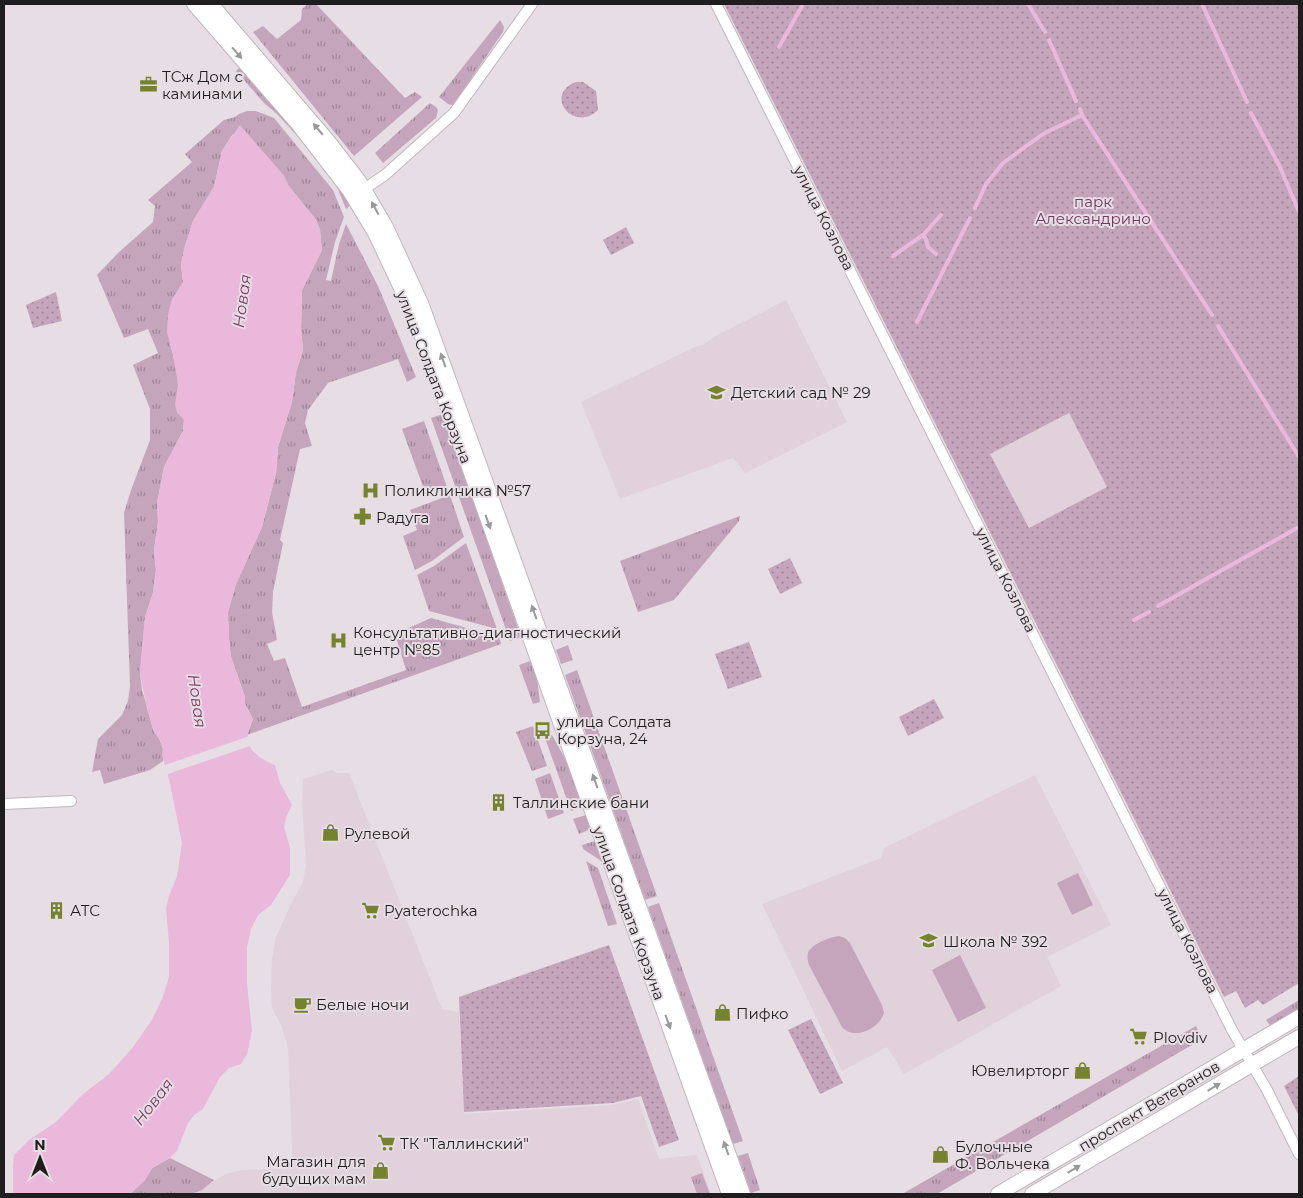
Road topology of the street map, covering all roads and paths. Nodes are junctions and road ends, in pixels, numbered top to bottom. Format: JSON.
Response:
{"nodes":[{"id":1,"x":194,"y":4,"type":"edge"},
{"id":2,"x":211,"y":4,"type":"edge"},
{"id":3,"x":532,"y":4,"type":"edge"},
{"id":4,"x":716,"y":4,"type":"edge"},
{"id":5,"x":359,"y":193,"type":"junction"},
{"id":6,"x":70,"y":801,"type":"dead end"},
{"id":7,"x":4,"y":804,"type":"edge"},
{"id":8,"x":1299,"y":1017,"type":"edge"},
{"id":9,"x":1299,"y":1037,"type":"edge"},
{"id":10,"x":1244,"y":1050,"type":"junction"},
{"id":11,"x":1252,"y":1064,"type":"junction"},
{"id":12,"x":1299,"y":1154,"type":"edge"},
{"id":13,"x":730,"y":1194,"type":"edge"},
{"id":14,"x":743,"y":1194,"type":"edge"},
{"id":15,"x":998,"y":1194,"type":"edge"},
{"id":16,"x":1032,"y":1194,"type":"edge"}],
"edges":[{"from":1,"to":5,"type":"street","name":"улица Солдата Корзуна","one_way":true},
{"from":5,"to":2,"type":"street","name":"улица Солдата Корзуна","one_way":true},
{"from":3,"to":5,"type":"street"},
{"from":4,"to":10,"type":"street","name":"улица Козлова"},
{"from":5,"to":13,"type":"street","name":"улица Солдата Корзуна","one_way":true},
{"from":14,"to":5,"type":"street","name":"улица Солдата Корзуна","one_way":true},
{"from":6,"to":7,"type":"street"},
{"from":8,"to":10,"type":"street","name":"проспект Ветеранов"},
{"from":9,"to":11,"type":"street","name":"проспект Ветеранов"},
{"from":10,"to":11,"type":"street","name":"улица Козлова"},
{"from":10,"to":15,"type":"street","name":"проспект Ветеранов"},
{"from":11,"to":12,"type":"street","name":"улица Козлова"},
{"from":16,"to":11,"type":"street","name":"проспект Ветеранов","one_way":true}]}
